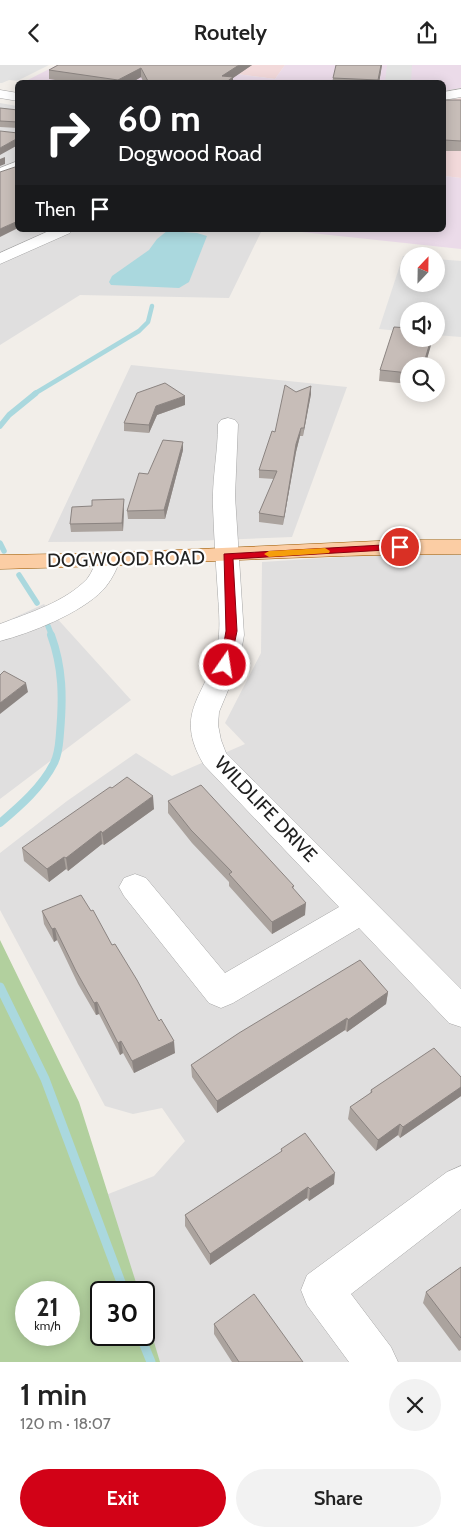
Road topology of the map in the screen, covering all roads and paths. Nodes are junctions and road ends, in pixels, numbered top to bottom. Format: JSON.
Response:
{"nodes":[{"id":1,"x":461,"y":93,"type":"edge"},
{"id":2,"x":0,"y":94,"type":"edge"},
{"id":3,"x":15,"y":96,"type":"edge"},
{"id":4,"x":446,"y":96,"type":"edge"},
{"id":5,"x":15,"y":166,"type":"edge"},
{"id":6,"x":0,"y":174,"type":"edge"},
{"id":7,"x":60,"y":232,"type":"edge"},
{"id":8,"x":0,"y":259,"type":"edge"},
{"id":9,"x":228,"y":425,"type":"dead end"},
{"id":10,"x":461,"y":547,"type":"edge"},
{"id":11,"x":228,"y":556,"type":"junction"},
{"id":12,"x":108,"y":561,"type":"junction"},
{"id":13,"x":0,"y":562,"type":"edge"},
{"id":14,"x":0,"y":633,"type":"edge"},
{"id":15,"x":135,"y":887,"type":"dead end"},
{"id":16,"x":362,"y":910,"type":"junction"},
{"id":17,"x":461,"y":1013,"type":"edge"},
{"id":18,"x":461,"y":1185,"type":"edge"},
{"id":19,"x":376,"y":1362,"type":"edge"}],
"edges":[{"from":1,"to":4,"type":"street"},
{"from":2,"to":3,"type":"street"},
{"from":5,"to":6,"type":"street"},
{"from":7,"to":8,"type":"street"},
{"from":9,"to":11,"type":"street","name":"WILDLIFE DRIVE"},
{"from":10,"to":11,"type":"main road","name":"DOGWOOD ROAD"},
{"from":11,"to":12,"type":"main road","name":"DOGWOOD ROAD"},
{"from":11,"to":16,"type":"street","name":"WILDLIFE DRIVE"},
{"from":12,"to":13,"type":"main road","name":"DOGWOOD ROAD"},
{"from":12,"to":14,"type":"street"},
{"from":15,"to":16,"type":"street"},
{"from":16,"to":17,"type":"street","name":"WILDLIFE DRIVE"},
{"from":18,"to":19,"type":"street"}]}
